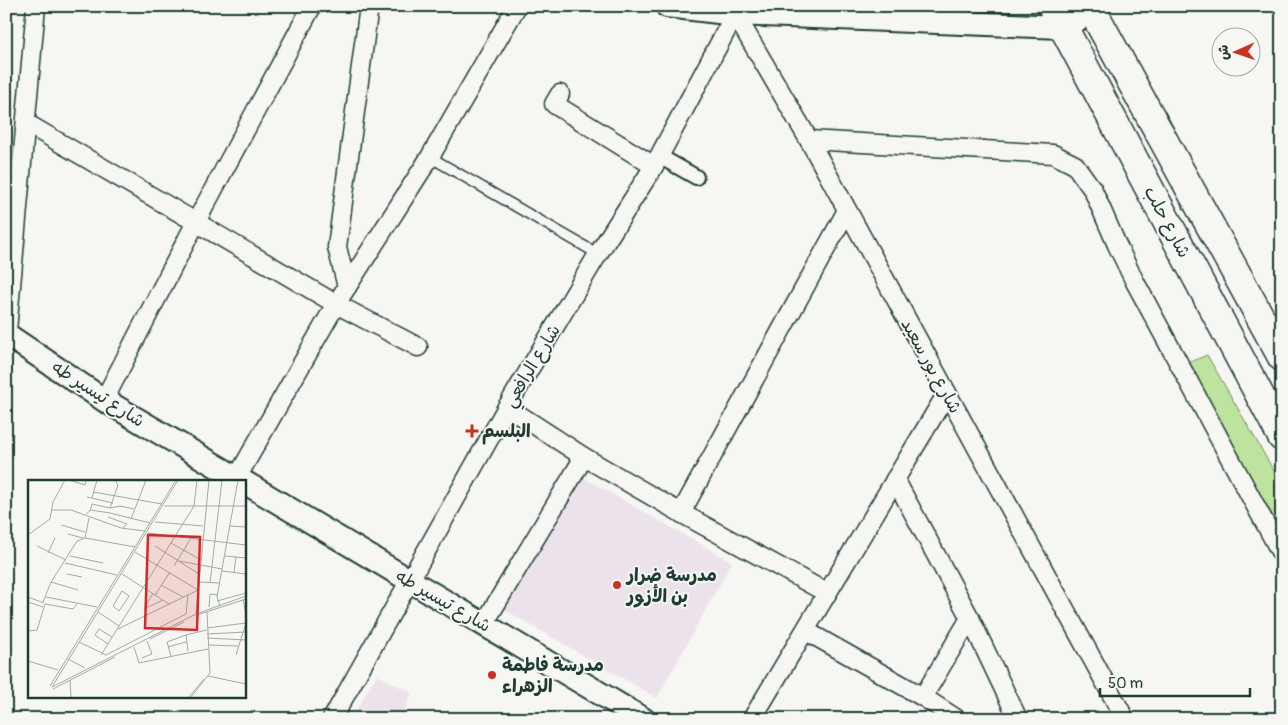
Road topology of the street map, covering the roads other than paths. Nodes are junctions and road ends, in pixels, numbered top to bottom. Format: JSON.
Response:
{"nodes":[{"id":1,"x":36,"y":6,"type":"edge"},
{"id":2,"x":312,"y":6,"type":"edge"},
{"id":3,"x":369,"y":6,"type":"edge"},
{"id":4,"x":517,"y":6,"type":"edge"},
{"id":5,"x":667,"y":6,"type":"edge"},
{"id":6,"x":1091,"y":9,"type":"edge"},
{"id":7,"x":735,"y":14,"type":"junction"},
{"id":8,"x":1057,"y":17,"type":"edge"},
{"id":9,"x":560,"y":94,"type":"dead end"},
{"id":10,"x":26,"y":124,"type":"junction"},
{"id":11,"x":809,"y":140,"type":"junction"},
{"id":12,"x":430,"y":157,"type":"junction"},
{"id":13,"x":656,"y":161,"type":"junction"},
{"id":14,"x":696,"y":177,"type":"dead end"},
{"id":15,"x":846,"y":212,"type":"junction"},
{"id":16,"x":196,"y":222,"type":"junction"},
{"id":17,"x":598,"y":254,"type":"junction"},
{"id":18,"x":347,"y":287,"type":"junction"},
{"id":19,"x":336,"y":304,"type":"junction"},
{"id":20,"x":7,"y":334,"type":"edge"},
{"id":21,"x":6,"y":342,"type":"edge"},
{"id":22,"x":418,"y":347,"type":"dead end"},
{"id":23,"x":1282,"y":357,"type":"edge"},
{"id":24,"x":947,"y":394,"type":"junction"},
{"id":25,"x":104,"y":400,"type":"junction"},
{"id":26,"x":507,"y":407,"type":"junction"},
{"id":27,"x":1282,"y":437,"type":"edge"},
{"id":28,"x":584,"y":457,"type":"junction"},
{"id":29,"x":895,"y":479,"type":"junction"},
{"id":30,"x":238,"y":480,"type":"edge"},
{"id":31,"x":241,"y":480,"type":"edge"},
{"id":32,"x":245,"y":484,"type":"edge"},
{"id":33,"x":681,"y":513,"type":"junction"},
{"id":34,"x":1282,"y":555,"type":"edge"},
{"id":35,"x":408,"y":581,"type":"junction"},
{"id":36,"x":827,"y":593,"type":"junction"},
{"id":37,"x":970,"y":618,"type":"junction"},
{"id":38,"x":484,"y":624,"type":"junction"},
{"id":39,"x":806,"y":631,"type":"junction"},
{"id":40,"x":922,"y":697,"type":"junction"},
{"id":41,"x":332,"y":719,"type":"edge"},
{"id":42,"x":643,"y":719,"type":"edge"},
{"id":43,"x":752,"y":719,"type":"edge"},
{"id":44,"x":957,"y":719,"type":"edge"},
{"id":45,"x":1018,"y":719,"type":"edge"},
{"id":46,"x":1125,"y":719,"type":"edge"}],
"edges":[{"from":1,"to":10,"type":"street"},
{"from":2,"to":16,"type":"street"},
{"from":3,"to":18,"type":"street"},
{"from":4,"to":12,"type":"street"},
{"from":5,"to":7,"type":"street"},
{"from":6,"to":8,"type":"street"},
{"from":6,"to":23,"type":"main road","name":"شارع حلب"},
{"from":7,"to":8,"type":"street"},
{"from":7,"to":11,"type":"street","name":"شارع بور سعيد"},
{"from":7,"to":13,"type":"street","name":"شارع الرافعي"},
{"from":8,"to":27,"type":"main road","name":"شارع حلب"},
{"from":9,"to":13,"type":"street"},
{"from":10,"to":16,"type":"street"},
{"from":10,"to":20,"type":"street"},
{"from":11,"to":15,"type":"street","name":"شارع بور سعيد"},
{"from":11,"to":34,"type":"street"},
{"from":12,"to":17,"type":"lane"},
{"from":12,"to":18,"type":"street"},
{"from":13,"to":14,"type":"street"},
{"from":13,"to":17,"type":"street","name":"شارع الرافعي"},
{"from":15,"to":24,"type":"street","name":"شارع بور سعيد"},
{"from":15,"to":33,"type":"street"},
{"from":16,"to":19,"type":"street"},
{"from":16,"to":25,"type":"street"},
{"from":17,"to":26,"type":"street","name":"شارع الرافعي"},
{"from":18,"to":19,"type":"street"},
{"from":19,"to":22,"type":"street"},
{"from":19,"to":31,"type":"street"},
{"from":20,"to":21,"type":"street"},
{"from":20,"to":25,"type":"street","name":"شارع تيسير طه"},
{"from":24,"to":29,"type":"street"},
{"from":24,"to":46,"type":"street","name":"شارع بور سعيد"},
{"from":25,"to":30,"type":"street","name":"شارع تيسير طه"},
{"from":26,"to":28,"type":"street"},
{"from":26,"to":35,"type":"street","name":"شارع الرافعي"},
{"from":28,"to":33,"type":"street"},
{"from":28,"to":38,"type":"street"},
{"from":29,"to":36,"type":"street"},
{"from":29,"to":37,"type":"street"},
{"from":32,"to":35,"type":"street","name":"شارع تيسير طه"},
{"from":33,"to":36,"type":"street"},
{"from":35,"to":38,"type":"street","name":"شارع تيسير طه"},
{"from":35,"to":41,"type":"street","name":"شارع الرافعي"},
{"from":36,"to":39,"type":"street"},
{"from":37,"to":40,"type":"street"},
{"from":37,"to":45,"type":"street"},
{"from":38,"to":42,"type":"street","name":"شارع تيسير طه"},
{"from":39,"to":40,"type":"street"},
{"from":39,"to":43,"type":"street"},
{"from":40,"to":44,"type":"street"}]}
